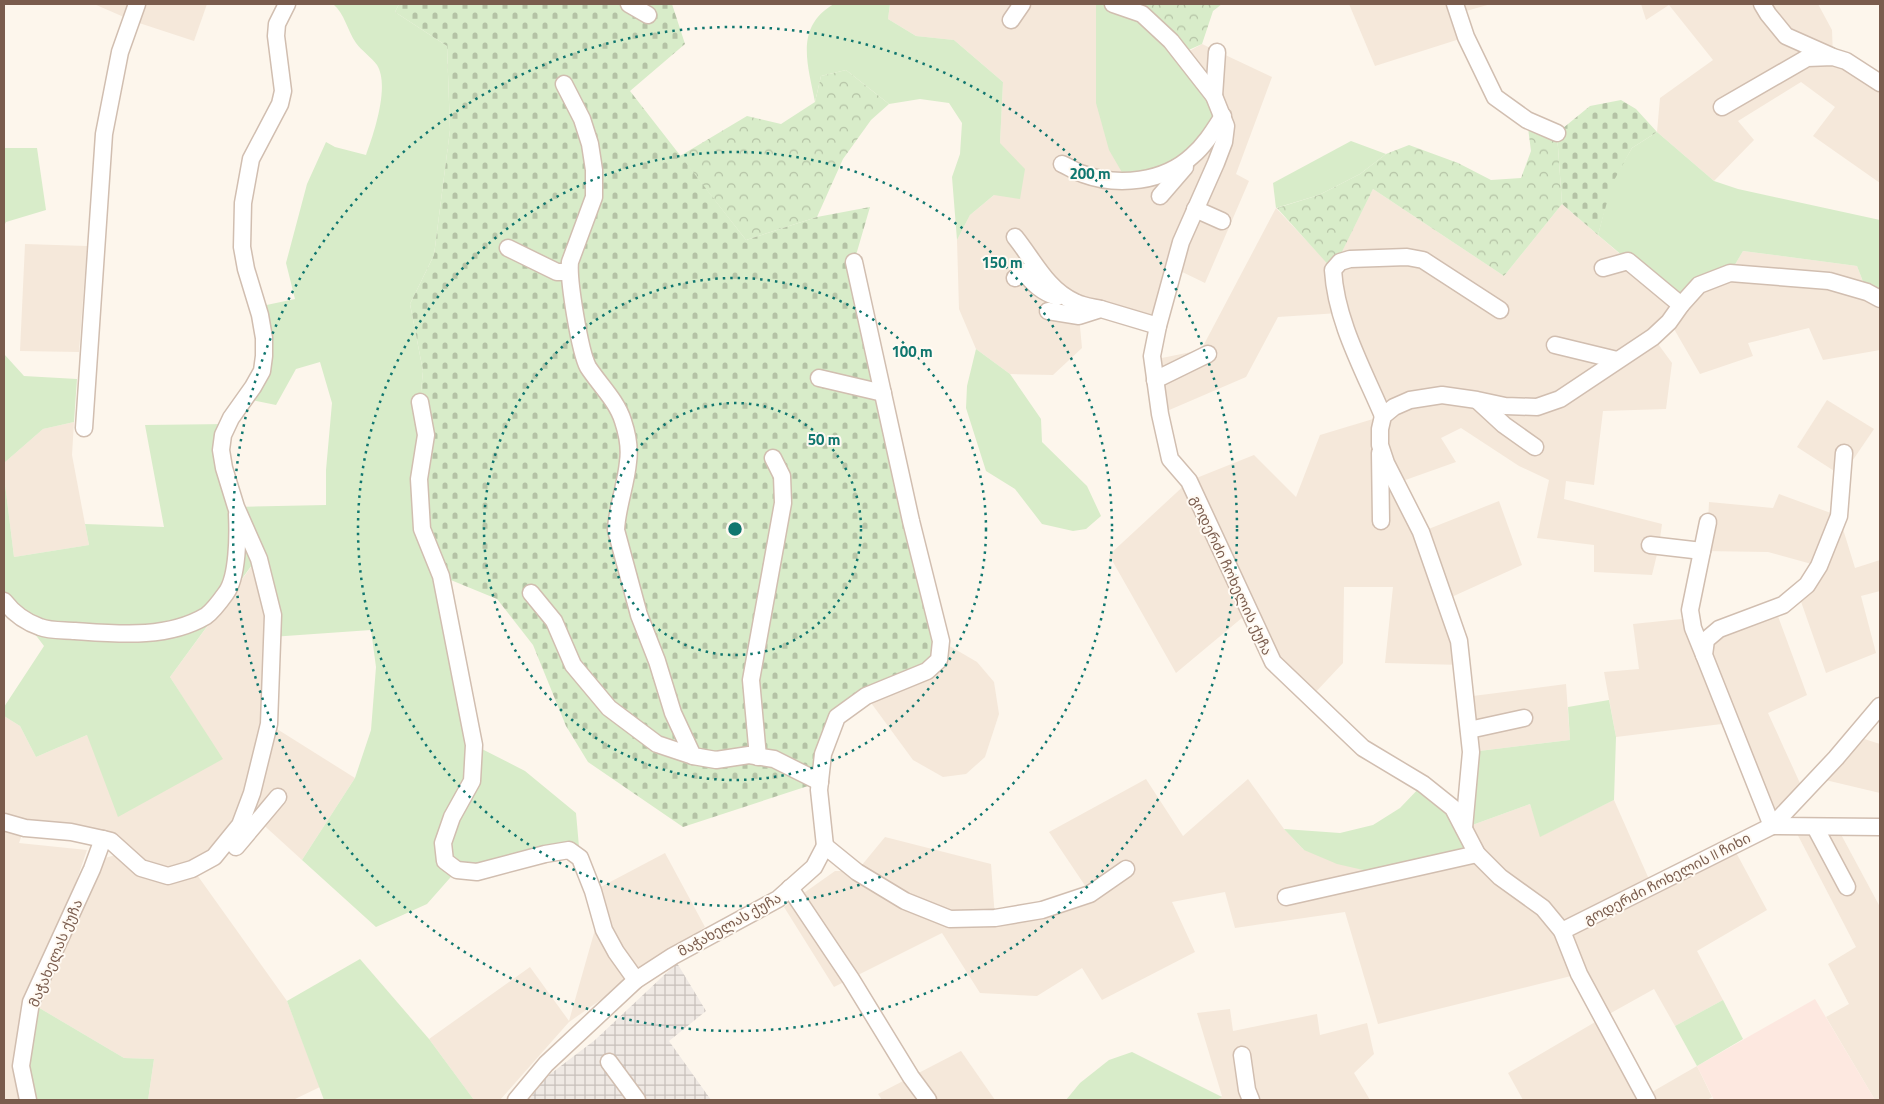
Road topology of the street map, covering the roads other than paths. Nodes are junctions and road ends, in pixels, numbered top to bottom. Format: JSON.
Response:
{"nodes":[{"id":1,"x":137,"y":4,"type":"edge"},
{"id":2,"x":287,"y":4,"type":"edge"},
{"id":3,"x":629,"y":4,"type":"edge"},
{"id":4,"x":1022,"y":4,"type":"edge"},
{"id":5,"x":1113,"y":4,"type":"edge"},
{"id":6,"x":1456,"y":4,"type":"edge"},
{"id":7,"x":1762,"y":4,"type":"edge"},
{"id":8,"x":648,"y":15,"type":"dead end"},
{"id":9,"x":1011,"y":20,"type":"dead end"},
{"id":10,"x":1217,"y":52,"type":"dead end"},
{"id":11,"x":1833,"y":57,"type":"junction"},
{"id":12,"x":1880,"y":83,"type":"edge"},
{"id":13,"x":564,"y":84,"type":"dead end"},
{"id":14,"x":1214,"y":96,"type":"junction"},
{"id":15,"x":1722,"y":107,"type":"dead end"},
{"id":16,"x":1223,"y":116,"type":"junction"},
{"id":17,"x":1557,"y":133,"type":"dead end"},
{"id":18,"x":1192,"y":157,"type":"junction"},
{"id":19,"x":1062,"y":164,"type":"dead end"},
{"id":20,"x":1160,"y":196,"type":"dead end"},
{"id":21,"x":1195,"y":209,"type":"junction"},
{"id":22,"x":252,"y":211,"type":"dead end"},
{"id":23,"x":1222,"y":221,"type":"dead end"},
{"id":24,"x":241,"y":228,"type":"junction"},
{"id":25,"x":1015,"y":237,"type":"dead end"},
{"id":26,"x":508,"y":248,"type":"dead end"},
{"id":27,"x":854,"y":262,"type":"dead end"},
{"id":28,"x":1603,"y":268,"type":"dead end"},
{"id":29,"x":569,"y":272,"type":"junction"},
{"id":30,"x":1015,"y":278,"type":"dead end"},
{"id":31,"x":1880,"y":299,"type":"edge"},
{"id":32,"x":1075,"y":302,"type":"junction"},
{"id":33,"x":1681,"y":305,"type":"junction"},
{"id":34,"x":1101,"y":309,"type":"junction"},
{"id":35,"x":1500,"y":310,"type":"dead end"},
{"id":36,"x":1048,"y":311,"type":"dead end"},
{"id":37,"x":1158,"y":326,"type":"junction"},
{"id":38,"x":1555,"y":344,"type":"dead end"},
{"id":39,"x":1208,"y":354,"type":"dead end"},
{"id":40,"x":1617,"y":360,"type":"junction"},
{"id":41,"x":819,"y":378,"type":"dead end"},
{"id":42,"x":1155,"y":380,"type":"junction"},
{"id":43,"x":883,"y":393,"type":"junction"},
{"id":44,"x":1478,"y":400,"type":"junction"},
{"id":45,"x":420,"y":402,"type":"dead end"},
{"id":46,"x":1383,"y":416,"type":"junction"},
{"id":47,"x":84,"y":428,"type":"dead end"},
{"id":48,"x":1380,"y":446,"type":"junction"},
{"id":49,"x":1535,"y":447,"type":"dead end"},
{"id":50,"x":1844,"y":453,"type":"dead end"},
{"id":51,"x":773,"y":458,"type":"dead end"},
{"id":52,"x":236,"y":507,"type":"junction"},
{"id":53,"x":1381,"y":520,"type":"dead end"},
{"id":54,"x":1708,"y":522,"type":"dead end"},
{"id":55,"x":1650,"y":545,"type":"dead end"},
{"id":56,"x":1702,"y":551,"type":"junction"},
{"id":57,"x":530,"y":593,"type":"dead end"},
{"id":58,"x":4,"y":601,"type":"edge"},
{"id":59,"x":1704,"y":654,"type":"junction"},
{"id":60,"x":1880,"y":706,"type":"edge"},
{"id":61,"x":1524,"y":718,"type":"dead end"},
{"id":62,"x":1469,"y":730,"type":"junction"},
{"id":63,"x":693,"y":756,"type":"junction"},
{"id":64,"x":758,"y":756,"type":"junction"},
{"id":65,"x":820,"y":782,"type":"junction"},
{"id":66,"x":278,"y":797,"type":"dead end"},
{"id":67,"x":4,"y":822,"type":"edge"},
{"id":68,"x":1772,"y":826,"type":"junction"},
{"id":69,"x":1815,"y":826,"type":"junction"},
{"id":70,"x":1880,"y":827,"type":"edge"},
{"id":71,"x":1464,"y":828,"type":"junction"},
{"id":72,"x":103,"y":839,"type":"junction"},
{"id":73,"x":824,"y":846,"type":"junction"},
{"id":74,"x":1477,"y":854,"type":"junction"},
{"id":75,"x":214,"y":857,"type":"junction"},
{"id":76,"x":1126,"y":869,"type":"dead end"},
{"id":77,"x":1847,"y":887,"type":"dead end"},
{"id":78,"x":790,"y":888,"type":"junction"},
{"id":79,"x":1286,"y":897,"type":"dead end"},
{"id":80,"x":1562,"y":931,"type":"junction"},
{"id":81,"x":636,"y":980,"type":"junction"},
{"id":82,"x":1242,"y":1055,"type":"dead end"},
{"id":83,"x":609,"y":1062,"type":"dead end"},
{"id":84,"x":1644,"y":1099,"type":"edge"},
{"id":85,"x":28,"y":1100,"type":"edge"},
{"id":86,"x":516,"y":1100,"type":"edge"},
{"id":87,"x":637,"y":1100,"type":"edge"},
{"id":88,"x":928,"y":1100,"type":"edge"},
{"id":89,"x":1250,"y":1100,"type":"edge"}],
"edges":[{"from":1,"to":47,"type":"street"},
{"from":2,"to":24,"type":"street"},
{"from":3,"to":8,"type":"street"},
{"from":4,"to":9,"type":"street"},
{"from":5,"to":14,"type":"street","name":"გოდერძი ჩოხელის ქუჩა"},
{"from":6,"to":17,"type":"street"},
{"from":7,"to":11,"type":"street"},
{"from":10,"to":14,"type":"street"},
{"from":11,"to":12,"type":"street"},
{"from":11,"to":15,"type":"street"},
{"from":13,"to":29,"type":"street"},
{"from":14,"to":16,"type":"street","name":"გოდერძი ჩოხელის ქუჩა"},
{"from":16,"to":18,"type":"street"},
{"from":16,"to":21,"type":"street","name":"გოდერძი ჩოხელის ქუჩა"},
{"from":18,"to":19,"type":"street"},
{"from":18,"to":20,"type":"street"},
{"from":21,"to":23,"type":"street"},
{"from":21,"to":37,"type":"street","name":"გოდერძი ჩოხელის ქუჩა"},
{"from":22,"to":24,"type":"street"},
{"from":24,"to":52,"type":"street"},
{"from":25,"to":32,"type":"street"},
{"from":26,"to":29,"type":"street"},
{"from":27,"to":43,"type":"street"},
{"from":28,"to":33,"type":"street"},
{"from":29,"to":63,"type":"street"},
{"from":30,"to":32,"type":"street"},
{"from":31,"to":33,"type":"street"},
{"from":32,"to":34,"type":"street"},
{"from":33,"to":40,"type":"street"},
{"from":34,"to":36,"type":"street"},
{"from":34,"to":37,"type":"street"},
{"from":35,"to":46,"type":"street"},
{"from":37,"to":42,"type":"street","name":"გოდერძი ჩოხელის ქუჩა"},
{"from":38,"to":40,"type":"street"},
{"from":39,"to":42,"type":"street"},
{"from":40,"to":44,"type":"street"},
{"from":41,"to":43,"type":"street"},
{"from":42,"to":71,"type":"street","name":"გოდერძი ჩოხელის ქუჩა"},
{"from":43,"to":65,"type":"street"},
{"from":44,"to":46,"type":"street"},
{"from":44,"to":49,"type":"street"},
{"from":45,"to":81,"type":"street"},
{"from":46,"to":48,"type":"street"},
{"from":48,"to":53,"type":"street"},
{"from":48,"to":62,"type":"street"},
{"from":50,"to":59,"type":"street"},
{"from":51,"to":64,"type":"street"},
{"from":52,"to":58,"type":"street"},
{"from":52,"to":75,"type":"street"},
{"from":54,"to":56,"type":"street"},
{"from":55,"to":56,"type":"street"},
{"from":56,"to":59,"type":"street"},
{"from":57,"to":63,"type":"street"},
{"from":59,"to":68,"type":"street"},
{"from":60,"to":68,"type":"street","name":"გოდერძი ჩოხელის II ჩიხი"},
{"from":61,"to":62,"type":"street"},
{"from":62,"to":71,"type":"street"},
{"from":63,"to":64,"type":"street"},
{"from":64,"to":65,"type":"street"},
{"from":65,"to":73,"type":"street"},
{"from":66,"to":75,"type":"street"},
{"from":67,"to":72,"type":"street"},
{"from":68,"to":69,"type":"street","name":"გოდერძი ჩოხელის II ჩიხი"},
{"from":68,"to":80,"type":"street","name":"გოდერძი ჩოხელის II ჩიხი"},
{"from":69,"to":70,"type":"street","name":"გოდერძი ჩოხელის II ჩიხი"},
{"from":69,"to":77,"type":"street"},
{"from":71,"to":74,"type":"street","name":"გოდერძი ჩოხელის ქუჩა"},
{"from":72,"to":75,"type":"street"},
{"from":72,"to":85,"type":"street","name":"მაჭახელას ქუჩა"},
{"from":73,"to":76,"type":"street"},
{"from":73,"to":78,"type":"street","name":"მაჭახელას ქუჩა"},
{"from":74,"to":79,"type":"street"},
{"from":74,"to":80,"type":"street","name":"გოდერძი ჩოხელის ქუჩა"},
{"from":78,"to":81,"type":"street","name":"მაჭახელას ქუჩა"},
{"from":78,"to":88,"type":"street"},
{"from":80,"to":84,"type":"street","name":"გოდერძი ჩოხელის ქუჩა"},
{"from":81,"to":86,"type":"street","name":"მაჭახელას ქუჩა"},
{"from":82,"to":89,"type":"street"},
{"from":83,"to":87,"type":"street"}]}
